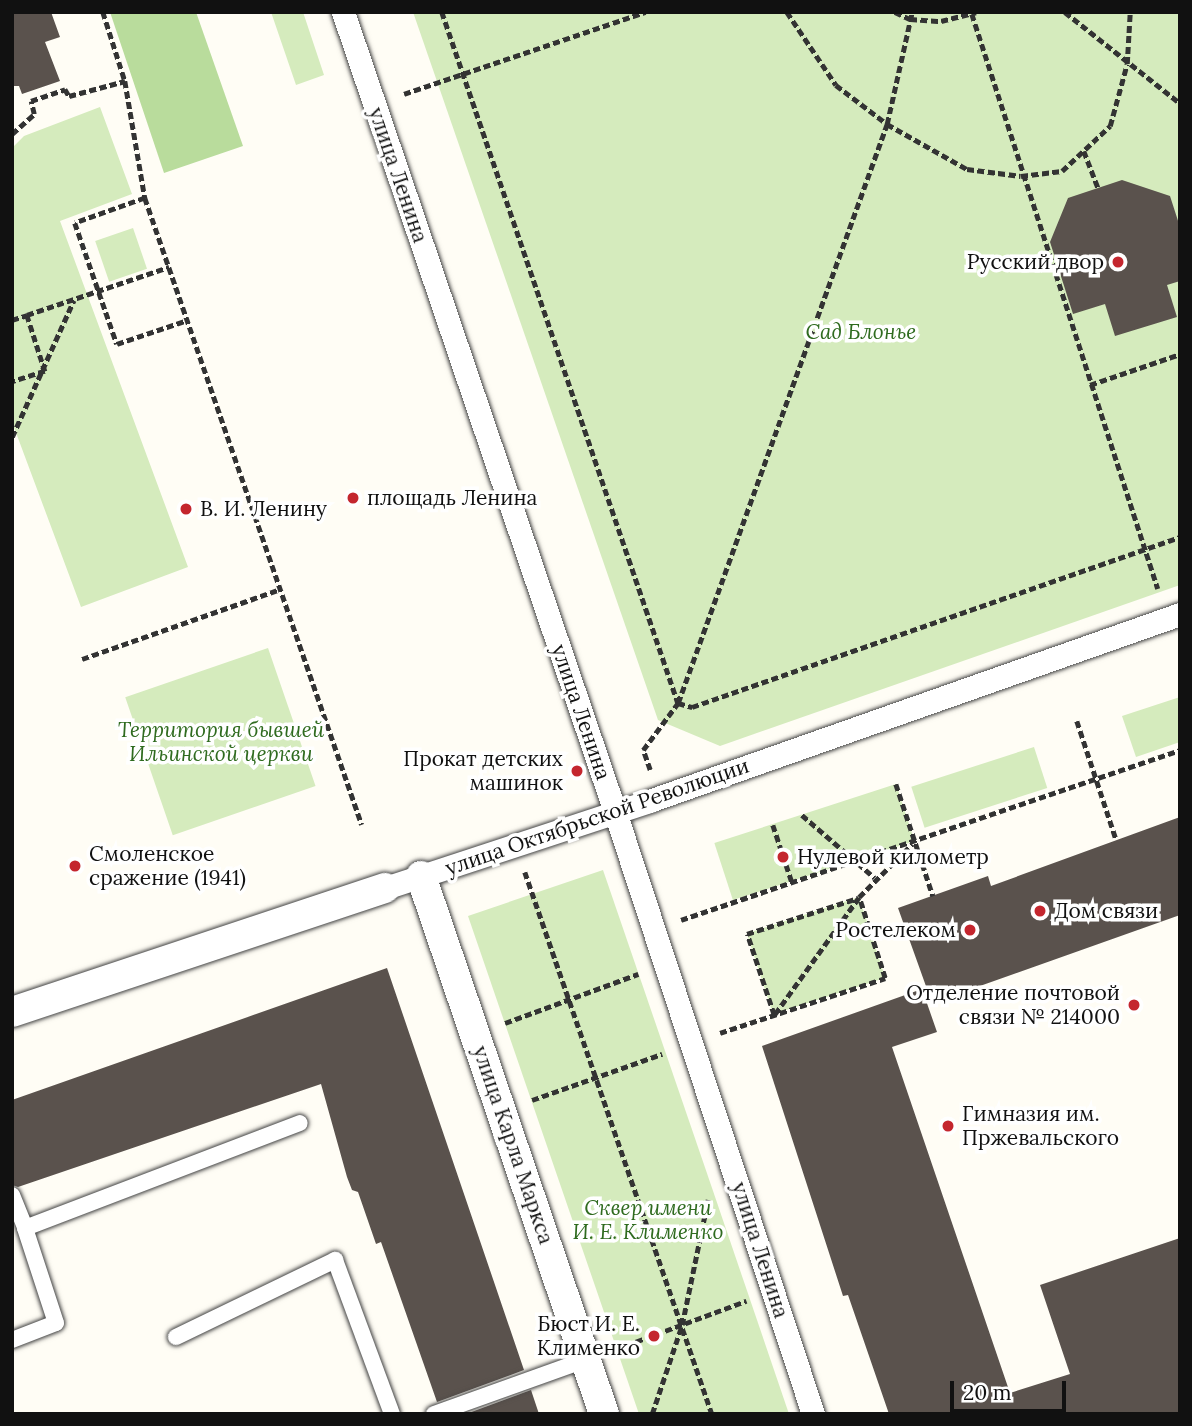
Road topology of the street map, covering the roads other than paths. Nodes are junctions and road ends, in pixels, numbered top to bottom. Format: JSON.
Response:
{"nodes":[{"id":1,"x":343,"y":12,"type":"edge"},
{"id":2,"x":1174,"y":616,"type":"edge"},
{"id":3,"x":615,"y":812,"type":"junction"},
{"id":4,"x":421,"y":876,"type":"junction"},
{"id":5,"x":385,"y":888,"type":"joint"},
{"id":6,"x":12,"y":1012,"type":"edge"},
{"id":7,"x":300,"y":1123,"type":"dead end"},
{"id":8,"x":12,"y":1195,"type":"edge"},
{"id":9,"x":24,"y":1228,"type":"junction"},
{"id":10,"x":176,"y":1337,"type":"dead end"},
{"id":11,"x":12,"y":1340,"type":"edge"},
{"id":12,"x":586,"y":1360,"type":"junction"},
{"id":13,"x":392,"y":1414,"type":"edge"},
{"id":14,"x":434,"y":1414,"type":"edge"},
{"id":15,"x":604,"y":1414,"type":"edge"},
{"id":16,"x":813,"y":1414,"type":"edge"}],
"edges":[{"from":1,"to":3,"type":"street","name":"улица Ленина"},
{"from":2,"to":3,"type":"street","name":"улица Октябрьской Революции"},
{"from":3,"to":4,"type":"street","name":"улица Октябрьской Революции"},
{"from":3,"to":16,"type":"street","name":"улица Ленина"},
{"from":4,"to":5,"type":"street","name":"улица Октябрьской Революции"},
{"from":4,"to":12,"type":"street","name":"улица Карла Маркса"},
{"from":5,"to":6,"type":"street","name":"улица Октябрьской Революции"},
{"from":7,"to":9,"type":"lane"},
{"from":8,"to":9,"type":"lane"},
{"from":9,"to":11,"type":"lane"},
{"from":10,"to":13,"type":"lane"},
{"from":12,"to":14,"type":"lane"},
{"from":12,"to":15,"type":"street","name":"улица Карла Маркса"}]}
